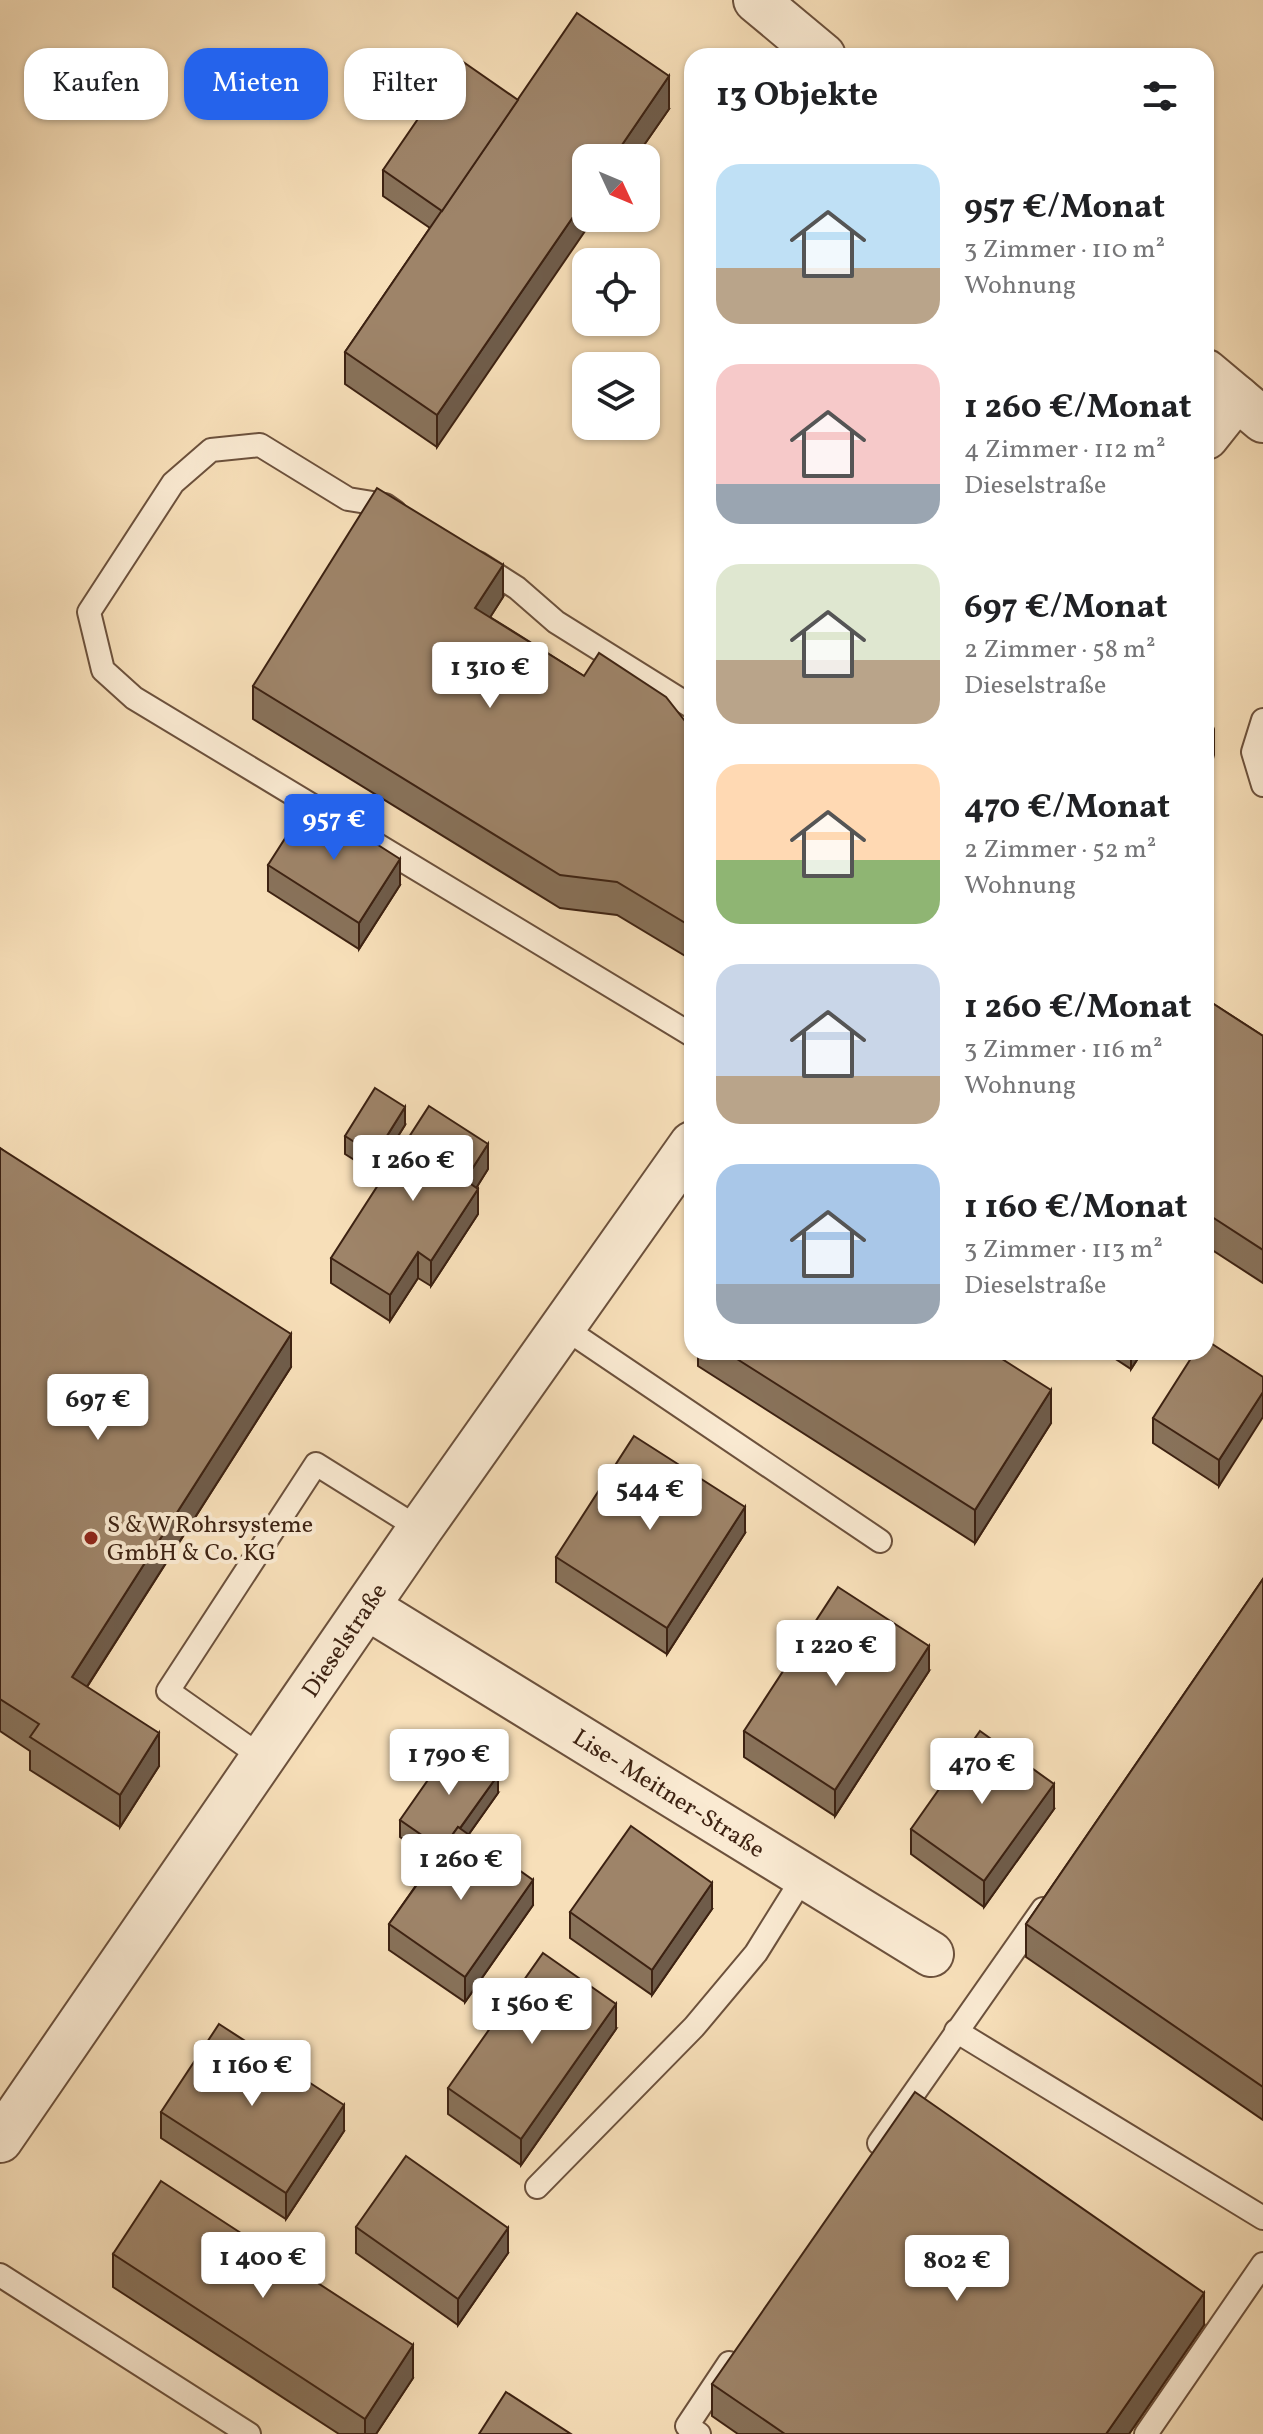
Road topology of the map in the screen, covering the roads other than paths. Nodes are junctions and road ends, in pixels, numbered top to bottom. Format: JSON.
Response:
{"nodes":[{"id":1,"x":756,"y":0,"type":"edge"},
{"id":2,"x":813,"y":48,"type":"edge"},
{"id":3,"x":1235,"y":397,"type":"edge"},
{"id":4,"x":1214,"y":426,"type":"edge"},
{"id":5,"x":411,"y":522,"type":"edge"},
{"id":6,"x":464,"y":555,"type":"edge"},
{"id":7,"x":684,"y":702,"type":"edge"},
{"id":8,"x":1263,"y":720,"type":"edge"},
{"id":9,"x":1263,"y":785,"type":"edge"},
{"id":10,"x":684,"y":1030,"type":"edge"},
{"id":11,"x":684,"y":1155,"type":"edge"},
{"id":12,"x":563,"y":1327,"type":"junction"},
{"id":13,"x":420,"y":1529,"type":"junction"},
{"id":14,"x":880,"y":1541,"type":"dead end"},
{"id":15,"x":367,"y":1607,"type":"junction"},
{"id":16,"x":263,"y":1758,"type":"junction"},
{"id":17,"x":804,"y":1876,"type":"junction"},
{"id":18,"x":1055,"y":1891,"type":"edge"},
{"id":19,"x":931,"y":1954,"type":"dead end"},
{"id":20,"x":956,"y":2031,"type":"junction"},
{"id":21,"x":0,"y":2140,"type":"edge"},
{"id":22,"x":866,"y":2163,"type":"edge"},
{"id":23,"x":537,"y":2187,"type":"dead end"},
{"id":24,"x":1263,"y":2218,"type":"edge"},
{"id":25,"x":1263,"y":2264,"type":"edge"},
{"id":26,"x":0,"y":2275,"type":"edge"},
{"id":27,"x":741,"y":2347,"type":"edge"},
{"id":28,"x":249,"y":2434,"type":"edge"},
{"id":29,"x":699,"y":2434,"type":"edge"},
{"id":30,"x":1146,"y":2434,"type":"edge"}],
"edges":[{"from":1,"to":2,"type":"street"},
{"from":3,"to":4,"type":"street"},
{"from":5,"to":10,"type":"lane"},
{"from":6,"to":7,"type":"lane"},
{"from":8,"to":9,"type":"lane"},
{"from":11,"to":12,"type":"street","name":"Dieselstraße"},
{"from":12,"to":13,"type":"street","name":"Dieselstraße"},
{"from":12,"to":14,"type":"lane"},
{"from":13,"to":15,"type":"street","name":"Dieselstraße"},
{"from":13,"to":16,"type":"lane"},
{"from":15,"to":16,"type":"street","name":"Dieselstraße"},
{"from":15,"to":17,"type":"street","name":"Lise- Meitner-Straße"},
{"from":16,"to":21,"type":"street","name":"Dieselstraße"},
{"from":17,"to":19,"type":"street","name":"Lise- Meitner-Straße"},
{"from":17,"to":23,"type":"lane"},
{"from":18,"to":20,"type":"lane"},
{"from":20,"to":22,"type":"lane"},
{"from":20,"to":24,"type":"lane"},
{"from":25,"to":30,"type":"lane"},
{"from":26,"to":28,"type":"lane"},
{"from":27,"to":29,"type":"lane"}]}
